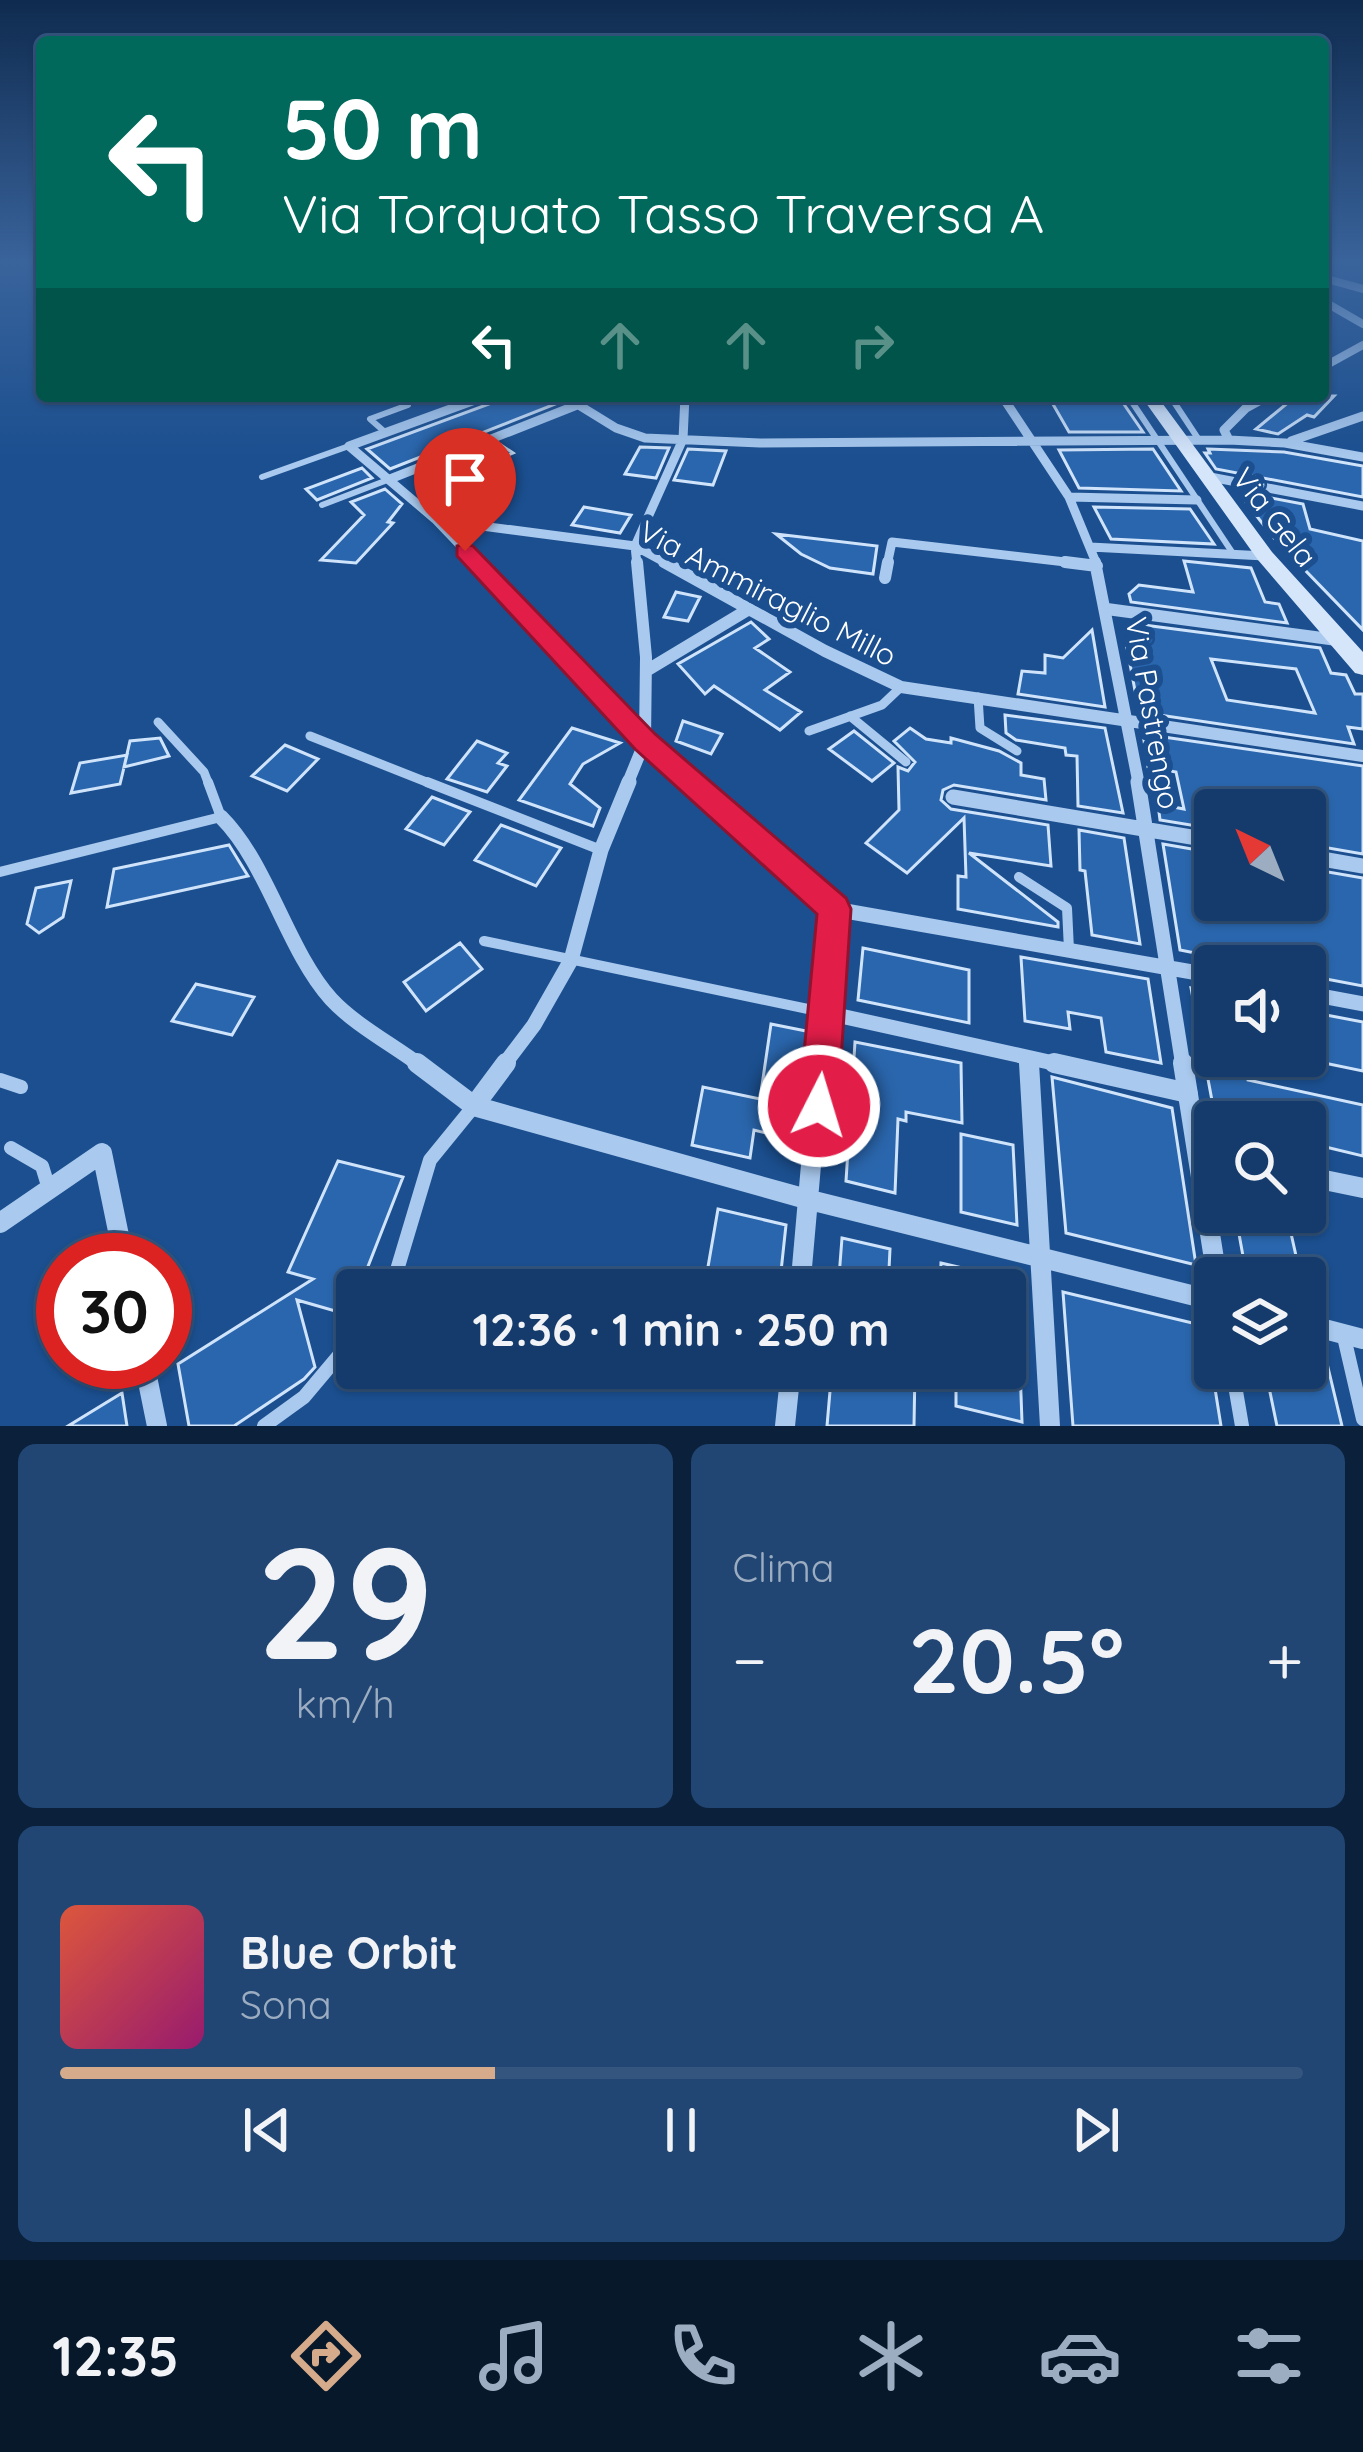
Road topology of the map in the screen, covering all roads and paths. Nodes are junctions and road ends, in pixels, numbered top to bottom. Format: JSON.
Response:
{"nodes":[{"id":1,"x":1363,"y":345,"type":"edge"},
{"id":2,"x":1329,"y":364,"type":"edge"},
{"id":3,"x":470,"y":402,"type":"edge"},
{"id":4,"x":572,"y":402,"type":"edge"},
{"id":5,"x":685,"y":402,"type":"edge"},
{"id":6,"x":1006,"y":402,"type":"edge"},
{"id":7,"x":1132,"y":402,"type":"edge"},
{"id":8,"x":1154,"y":402,"type":"edge"},
{"id":9,"x":1173,"y":402,"type":"edge"},
{"id":10,"x":1241,"y":402,"type":"edge"},
{"id":11,"x":1257,"y":402,"type":"edge"},
{"id":12,"x":408,"y":405,"type":"dead end"},
{"id":13,"x":577,"y":405,"type":"junction"},
{"id":14,"x":1246,"y":408,"type":"junction"},
{"id":15,"x":1363,"y":416,"type":"edge"},
{"id":16,"x":1345,"y":424,"type":"junction"},
{"id":17,"x":1363,"y":427,"type":"edge"},
{"id":18,"x":386,"y":433,"type":"junction"},
{"id":19,"x":683,"y":439,"type":"junction"},
{"id":20,"x":1156,"y":440,"type":"junction"},
{"id":21,"x":1189,"y":440,"type":"junction"},
{"id":22,"x":1229,"y":440,"type":"junction"},
{"id":23,"x":1029,"y":441,"type":"junction"},
{"id":24,"x":1285,"y":443,"type":"junction"},
{"id":25,"x":350,"y":446,"type":"junction"},
{"id":26,"x":1363,"y":457,"type":"edge"},
{"id":27,"x":1204,"y":476,"type":"junction"},
{"id":28,"x":262,"y":477,"type":"dead end"},
{"id":29,"x":389,"y":479,"type":"junction"},
{"id":30,"x":1069,"y":496,"type":"junction"},
{"id":31,"x":1197,"y":500,"type":"junction"},
{"id":32,"x":322,"y":505,"type":"dead end"},
{"id":33,"x":1363,"y":506,"type":"edge"},
{"id":34,"x":435,"y":520,"type":"junction"},
{"id":35,"x":635,"y":546,"type":"junction"},
{"id":36,"x":1090,"y":547,"type":"junction"},
{"id":37,"x":1234,"y":555,"type":"junction"},
{"id":38,"x":1265,"y":556,"type":"junction"},
{"id":39,"x":1096,"y":566,"type":"junction"},
{"id":40,"x":885,"y":578,"type":"dead end"},
{"id":41,"x":749,"y":609,"type":"junction"},
{"id":42,"x":1107,"y":609,"type":"junction"},
{"id":43,"x":1338,"y":640,"type":"junction"},
{"id":44,"x":1363,"y":668,"type":"edge"},
{"id":45,"x":646,"y":670,"type":"junction"},
{"id":46,"x":901,"y":687,"type":"junction"},
{"id":47,"x":978,"y":698,"type":"junction"},
{"id":48,"x":850,"y":716,"type":"junction"},
{"id":49,"x":158,"y":722,"type":"dead end"},
{"id":50,"x":1129,"y":722,"type":"junction"},
{"id":51,"x":809,"y":731,"type":"dead end"},
{"id":52,"x":310,"y":736,"type":"dead end"},
{"id":53,"x":645,"y":741,"type":"junction"},
{"id":54,"x":1017,"y":751,"type":"dead end"},
{"id":55,"x":1363,"y":756,"type":"edge"},
{"id":56,"x":906,"y":762,"type":"dead end"},
{"id":57,"x":953,"y":796,"type":"dead end"},
{"id":58,"x":221,"y":817,"type":"junction"},
{"id":59,"x":1147,"y":829,"type":"junction"},
{"id":60,"x":1194,"y":837,"type":"edge"},
{"id":61,"x":601,"y":850,"type":"junction"},
{"id":62,"x":1326,"y":860,"type":"edge"},
{"id":63,"x":1363,"y":866,"type":"edge"},
{"id":64,"x":0,"y":872,"type":"edge"},
{"id":65,"x":1019,"y":877,"type":"dead end"},
{"id":66,"x":834,"y":909,"type":"junction"},
{"id":67,"x":484,"y":941,"type":"dead end"},
{"id":68,"x":1070,"y":950,"type":"junction"},
{"id":69,"x":571,"y":960,"type":"junction"},
{"id":70,"x":1168,"y":967,"type":"junction"},
{"id":71,"x":1194,"y":972,"type":"edge"},
{"id":72,"x":1326,"y":997,"type":"edge"},
{"id":73,"x":1363,"y":1004,"type":"edge"},
{"id":74,"x":827,"y":1012,"type":"junction"},
{"id":75,"x":1029,"y":1058,"type":"junction"},
{"id":76,"x":0,"y":1080,"type":"edge"},
{"id":77,"x":21,"y":1087,"type":"dead end"},
{"id":78,"x":1188,"y":1093,"type":"junction"},
{"id":79,"x":474,"y":1106,"type":"junction"},
{"id":80,"x":1194,"y":1113,"type":"edge"},
{"id":81,"x":11,"y":1148,"type":"dead end"},
{"id":82,"x":1326,"y":1180,"type":"edge"},
{"id":83,"x":1363,"y":1188,"type":"edge"},
{"id":84,"x":49,"y":1189,"type":"junction"},
{"id":85,"x":810,"y":1200,"type":"junction"},
{"id":86,"x":0,"y":1223,"type":"edge"},
{"id":87,"x":118,"y":1233,"type":"edge"},
{"id":88,"x":1042,"y":1255,"type":"junction"},
{"id":89,"x":397,"y":1269,"type":"edge"},
{"id":90,"x":802,"y":1269,"type":"edge"},
{"id":91,"x":1194,"y":1295,"type":"edge"},
{"id":92,"x":1353,"y":1337,"type":"edge"},
{"id":93,"x":336,"y":1359,"type":"edge"},
{"id":94,"x":149,"y":1389,"type":"edge"},
{"id":95,"x":788,"y":1389,"type":"edge"},
{"id":96,"x":1236,"y":1389,"type":"edge"},
{"id":97,"x":1363,"y":1419,"type":"edge"},
{"id":98,"x":157,"y":1426,"type":"edge"},
{"id":99,"x":264,"y":1426,"type":"edge"},
{"id":100,"x":784,"y":1426,"type":"edge"},
{"id":101,"x":1049,"y":1426,"type":"edge"},
{"id":102,"x":1242,"y":1426,"type":"edge"}],
"edges":[{"from":1,"to":2,"type":"street"},
{"from":3,"to":18,"type":"street"},
{"from":4,"to":13,"type":"street"},
{"from":5,"to":19,"type":"street"},
{"from":6,"to":23,"type":"street","name":"Via Pastrengo"},
{"from":7,"to":20,"type":"lane"},
{"from":8,"to":21,"type":"main road","name":"Via Gela"},
{"from":9,"to":21,"type":"lane"},
{"from":10,"to":14,"type":"street"},
{"from":11,"to":14,"type":"street"},
{"from":12,"to":18,"type":"lane"},
{"from":13,"to":19,"type":"street"},
{"from":13,"to":29,"type":"street"},
{"from":14,"to":22,"type":"street"},
{"from":15,"to":16,"type":"street"},
{"from":16,"to":17,"type":"street"},
{"from":16,"to":24,"type":"street"},
{"from":18,"to":25,"type":"street"},
{"from":19,"to":23,"type":"street"},
{"from":19,"to":35,"type":"street"},
{"from":20,"to":21,"type":"street"},
{"from":20,"to":23,"type":"street"},
{"from":20,"to":31,"type":"lane"},
{"from":21,"to":22,"type":"street"},
{"from":21,"to":27,"type":"main road","name":"Via Gela"},
{"from":22,"to":24,"type":"street"},
{"from":23,"to":30,"type":"street","name":"Via Pastrengo"},
{"from":24,"to":26,"type":"street"},
{"from":25,"to":28,"type":"lane"},
{"from":25,"to":29,"type":"street"},
{"from":27,"to":33,"type":"street"},
{"from":27,"to":38,"type":"main road","name":"Via Gela"},
{"from":29,"to":32,"type":"lane"},
{"from":29,"to":34,"type":"street"},
{"from":30,"to":31,"type":"street"},
{"from":30,"to":36,"type":"street","name":"Via Pastrengo"},
{"from":31,"to":37,"type":"lane"},
{"from":34,"to":35,"type":"street","name":"Via Ammiraglio Millo"},
{"from":34,"to":53,"type":"street"},
{"from":35,"to":41,"type":"street","name":"Via Ammiraglio Millo"},
{"from":35,"to":45,"type":"street"},
{"from":36,"to":37,"type":"street"},
{"from":36,"to":39,"type":"street","name":"Via Pastrengo"},
{"from":37,"to":38,"type":"street"},
{"from":38,"to":43,"type":"main road","name":"Via Gela"},
{"from":39,"to":40,"type":"street"},
{"from":39,"to":42,"type":"street","name":"Via Pastrengo"},
{"from":41,"to":45,"type":"street"},
{"from":41,"to":46,"type":"street","name":"Via Ammiraglio Millo"},
{"from":42,"to":43,"type":"street"},
{"from":42,"to":50,"type":"street","name":"Via Pastrengo"},
{"from":43,"to":44,"type":"main road","name":"Via Gela"},
{"from":45,"to":53,"type":"street"},
{"from":46,"to":47,"type":"street","name":"Via Ammiraglio Millo"},
{"from":46,"to":48,"type":"lane"},
{"from":47,"to":50,"type":"street","name":"Via Ammiraglio Millo"},
{"from":47,"to":54,"type":"lane"},
{"from":48,"to":51,"type":"lane"},
{"from":48,"to":56,"type":"lane"},
{"from":49,"to":58,"type":"lane"},
{"from":50,"to":55,"type":"street","name":"Via Ammiraglio Millo"},
{"from":50,"to":59,"type":"street","name":"Via Pastrengo"},
{"from":52,"to":61,"type":"lane"},
{"from":53,"to":61,"type":"street"},
{"from":53,"to":66,"type":"street"},
{"from":57,"to":59,"type":"street"},
{"from":58,"to":64,"type":"lane"},
{"from":58,"to":79,"type":"street"},
{"from":59,"to":60,"type":"street"},
{"from":59,"to":70,"type":"street","name":"Via Pastrengo"},
{"from":61,"to":69,"type":"street"},
{"from":62,"to":63,"type":"street"},
{"from":65,"to":68,"type":"lane"},
{"from":66,"to":68,"type":"street"},
{"from":66,"to":74,"type":"street"},
{"from":67,"to":69,"type":"lane"},
{"from":68,"to":70,"type":"street"},
{"from":69,"to":74,"type":"lane"},
{"from":69,"to":79,"type":"street"},
{"from":70,"to":71,"type":"street"},
{"from":70,"to":78,"type":"street","name":"Via Pastrengo"},
{"from":72,"to":73,"type":"street"},
{"from":74,"to":75,"type":"street"},
{"from":74,"to":85,"type":"street"},
{"from":75,"to":78,"type":"street"},
{"from":75,"to":88,"type":"street"},
{"from":76,"to":77,"type":"lane"},
{"from":78,"to":80,"type":"street","name":"Via Pastrengo"},
{"from":79,"to":85,"type":"street"},
{"from":79,"to":89,"type":"lane"},
{"from":81,"to":84,"type":"lane"},
{"from":82,"to":83,"type":"street"},
{"from":84,"to":86,"type":"street"},
{"from":84,"to":87,"type":"street"},
{"from":85,"to":88,"type":"street"},
{"from":85,"to":90,"type":"street"},
{"from":88,"to":91,"type":"street"},
{"from":88,"to":101,"type":"street"},
{"from":92,"to":97,"type":"lane"},
{"from":93,"to":99,"type":"lane"},
{"from":94,"to":98,"type":"street"},
{"from":95,"to":100,"type":"street"},
{"from":96,"to":102,"type":"lane"}]}
